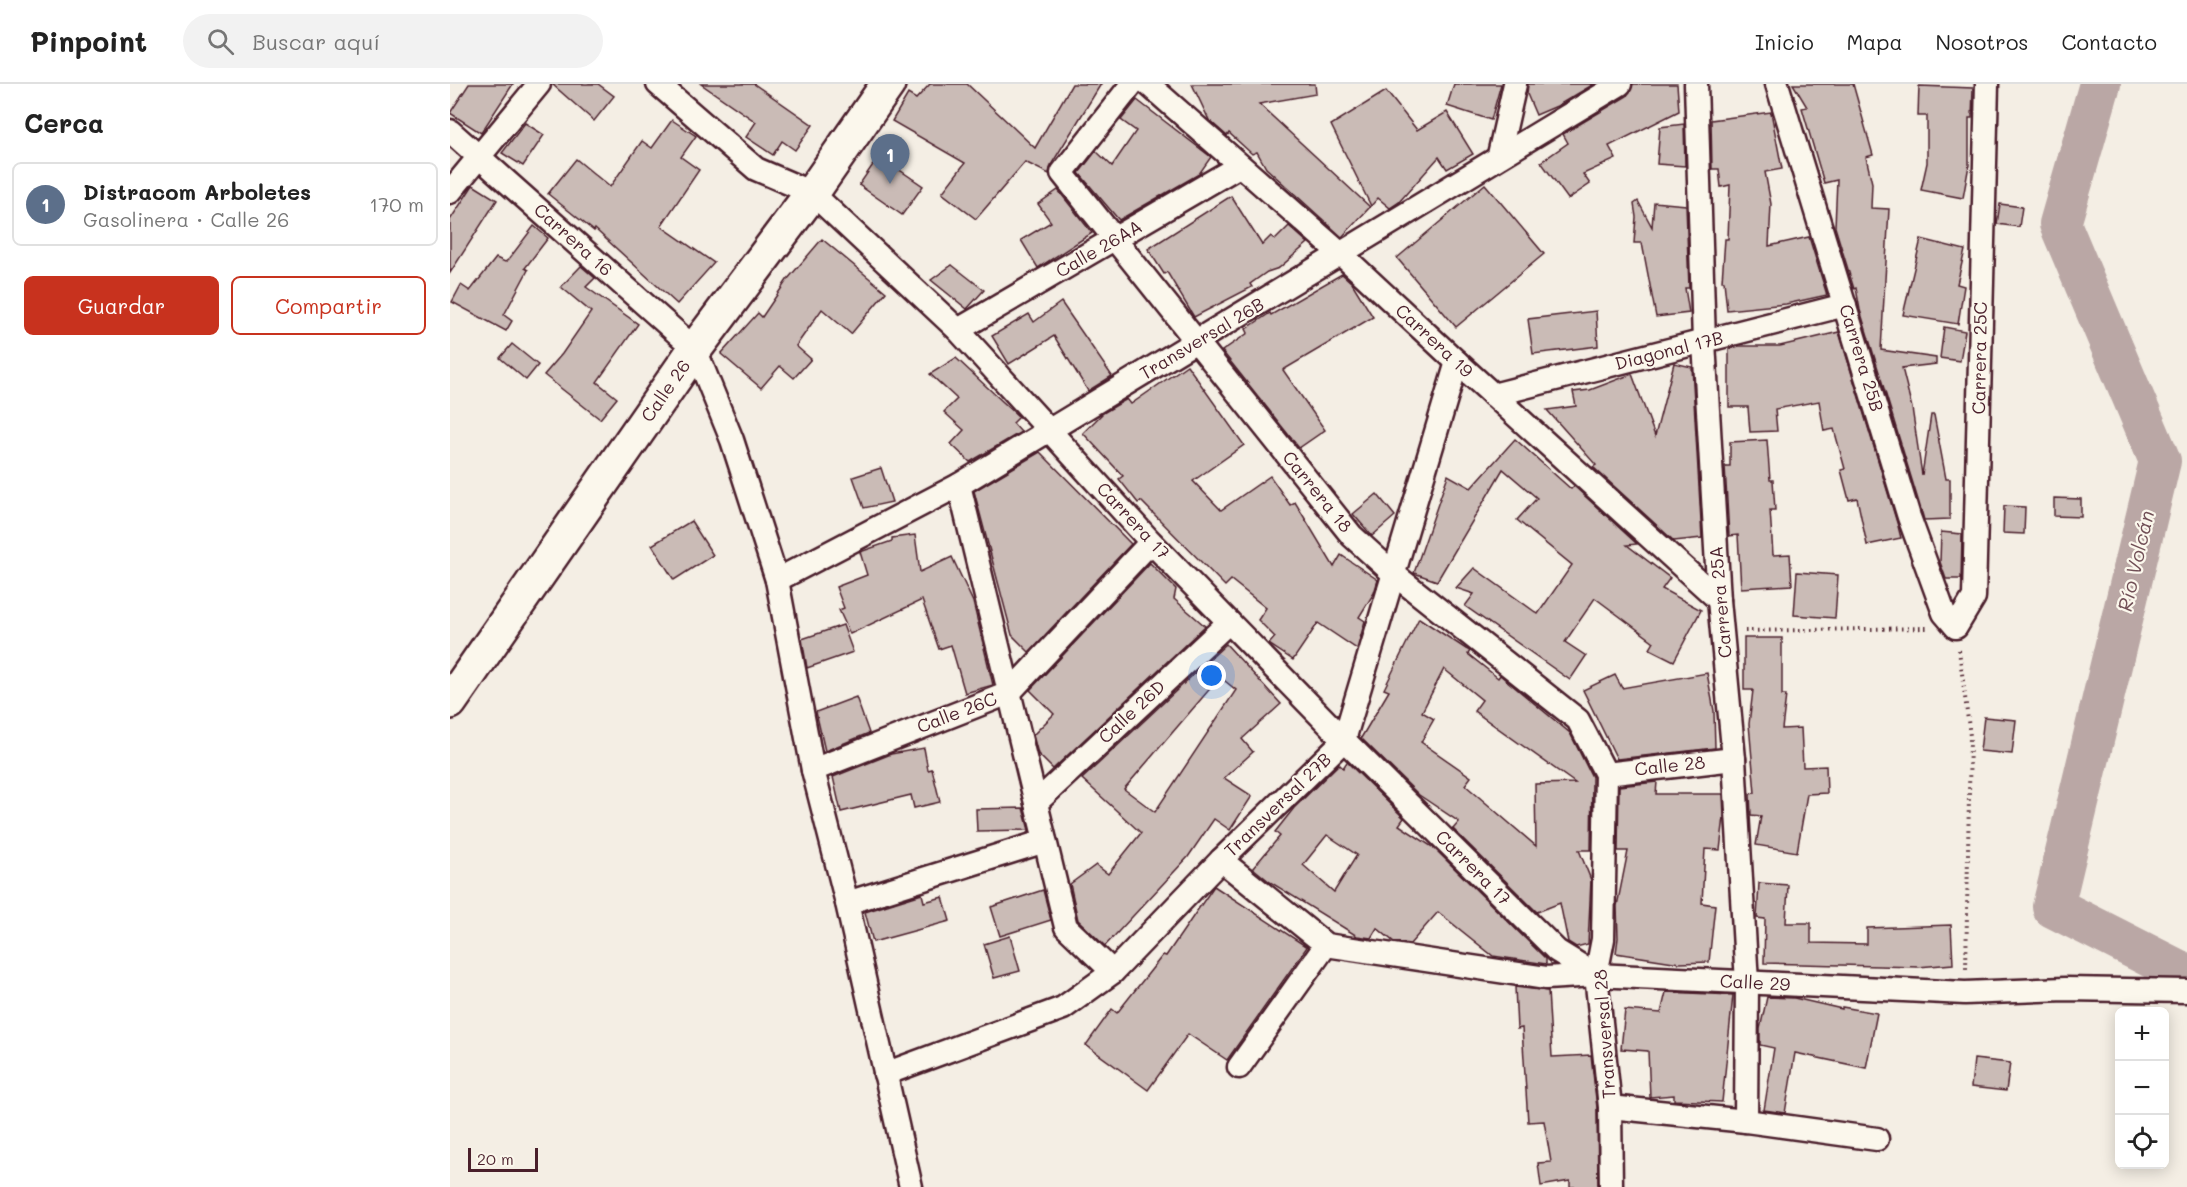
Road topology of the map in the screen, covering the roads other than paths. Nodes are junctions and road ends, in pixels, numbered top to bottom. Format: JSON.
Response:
{"nodes":[{"id":1,"x":539,"y":84,"type":"edge"},
{"id":2,"x":658,"y":84,"type":"edge"},
{"id":3,"x":888,"y":84,"type":"edge"},
{"id":4,"x":1132,"y":84,"type":"edge"},
{"id":5,"x":1148,"y":84,"type":"edge"},
{"id":6,"x":1515,"y":84,"type":"edge"},
{"id":7,"x":1620,"y":84,"type":"edge"},
{"id":8,"x":1696,"y":84,"type":"edge"},
{"id":9,"x":1777,"y":84,"type":"edge"},
{"id":10,"x":1987,"y":84,"type":"edge"},
{"id":11,"x":450,"y":131,"type":"edge"},
{"id":12,"x":1499,"y":155,"type":"junction"},
{"id":13,"x":479,"y":157,"type":"junction"},
{"id":14,"x":1239,"y":166,"type":"junction"},
{"id":15,"x":450,"y":192,"type":"edge"},
{"id":16,"x":812,"y":193,"type":"junction"},
{"id":17,"x":1116,"y":241,"type":"junction"},
{"id":18,"x":1342,"y":255,"type":"junction"},
{"id":19,"x":1845,"y":305,"type":"junction"},
{"id":20,"x":958,"y":330,"type":"junction"},
{"id":21,"x":1704,"y":342,"type":"junction"},
{"id":22,"x":1196,"y":343,"type":"junction"},
{"id":23,"x":695,"y":349,"type":"junction"},
{"id":24,"x":1456,"y":362,"type":"junction"},
{"id":25,"x":1493,"y":395,"type":"junction"},
{"id":26,"x":1051,"y":430,"type":"junction"},
{"id":27,"x":959,"y":485,"type":"junction"},
{"id":28,"x":1151,"y":542,"type":"junction"},
{"id":29,"x":1395,"y":575,"type":"junction"},
{"id":30,"x":777,"y":580,"type":"junction"},
{"id":31,"x":1719,"y":600,"type":"junction"},
{"id":32,"x":1229,"y":622,"type":"junction"},
{"id":33,"x":1956,"y":627,"type":"joint"},
{"id":34,"x":1009,"y":693,"type":"junction"},
{"id":35,"x":450,"y":702,"type":"edge"},
{"id":36,"x":1344,"y":740,"type":"junction"},
{"id":37,"x":1734,"y":759,"type":"junction"},
{"id":38,"x":813,"y":770,"type":"junction"},
{"id":39,"x":1606,"y":774,"type":"junction"},
{"id":40,"x":1036,"y":803,"type":"junction"},
{"id":41,"x":1045,"y":841,"type":"junction"},
{"id":42,"x":1221,"y":860,"type":"junction"},
{"id":43,"x":847,"y":903,"type":"junction"},
{"id":44,"x":1326,"y":945,"type":"junction"},
{"id":45,"x":1113,"y":972,"type":"junction"},
{"id":46,"x":1596,"y":975,"type":"junction"},
{"id":47,"x":1747,"y":983,"type":"junction"},
{"id":48,"x":2187,"y":991,"type":"edge"},
{"id":49,"x":1239,"y":1067,"type":"dead end"},
{"id":50,"x":885,"y":1074,"type":"junction"},
{"id":51,"x":1610,"y":1107,"type":"junction"},
{"id":52,"x":1746,"y":1121,"type":"junction"},
{"id":53,"x":1876,"y":1139,"type":"dead end"},
{"id":54,"x":911,"y":1187,"type":"edge"},
{"id":55,"x":1611,"y":1187,"type":"edge"}],
"edges":[{"from":1,"to":13,"type":"street"},
{"from":2,"to":16,"type":"street","name":"Carrera 17"},
{"from":3,"to":16,"type":"main road","name":"Calle 26"},
{"from":4,"to":17,"type":"street","name":"Carrera 18"},
{"from":5,"to":14,"type":"street","name":"Carrera 19"},
{"from":6,"to":12,"type":"street"},
{"from":7,"to":12,"type":"street","name":"Transversal 26B"},
{"from":8,"to":21,"type":"street","name":"Carrera 25A"},
{"from":9,"to":19,"type":"street","name":"Carrera 25B"},
{"from":10,"to":33,"type":"street","name":"Carrera 25C"},
{"from":11,"to":13,"type":"street","name":"Carrera 16"},
{"from":12,"to":18,"type":"street","name":"Transversal 26B"},
{"from":13,"to":15,"type":"street"},
{"from":13,"to":23,"type":"street","name":"Carrera 16"},
{"from":14,"to":17,"type":"street","name":"Calle 26AA"},
{"from":14,"to":18,"type":"street","name":"Carrera 19"},
{"from":16,"to":20,"type":"street","name":"Carrera 17"},
{"from":16,"to":23,"type":"main road","name":"Calle 26"},
{"from":17,"to":20,"type":"street","name":"Calle 26AA"},
{"from":17,"to":22,"type":"street","name":"Carrera 18"},
{"from":18,"to":22,"type":"street","name":"Transversal 26B"},
{"from":18,"to":24,"type":"street","name":"Carrera 19"},
{"from":19,"to":21,"type":"street","name":"Diagonal 17B"},
{"from":19,"to":33,"type":"street","name":"Carrera 25B"},
{"from":20,"to":26,"type":"street","name":"Carrera 17"},
{"from":21,"to":25,"type":"street","name":"Diagonal 17B"},
{"from":21,"to":31,"type":"street","name":"Carrera 25A"},
{"from":22,"to":26,"type":"street","name":"Transversal 26B"},
{"from":22,"to":29,"type":"street","name":"Carrera 18"},
{"from":23,"to":30,"type":"street"},
{"from":23,"to":35,"type":"main road","name":"Calle 26"},
{"from":24,"to":25,"type":"street","name":"Carrera 19"},
{"from":24,"to":29,"type":"street","name":"Transversal 27B"},
{"from":25,"to":31,"type":"street","name":"Carrera 19"},
{"from":26,"to":27,"type":"street","name":"Transversal 26B"},
{"from":26,"to":28,"type":"street","name":"Carrera 17"},
{"from":27,"to":30,"type":"street","name":"Transversal 26B"},
{"from":27,"to":34,"type":"street"},
{"from":28,"to":32,"type":"street","name":"Carrera 17"},
{"from":28,"to":34,"type":"street","name":"Calle 26C"},
{"from":29,"to":36,"type":"street","name":"Transversal 27B"},
{"from":29,"to":39,"type":"street","name":"Carrera 18"},
{"from":30,"to":38,"type":"street"},
{"from":31,"to":37,"type":"street","name":"Carrera 25A"},
{"from":32,"to":36,"type":"street","name":"Carrera 17"},
{"from":32,"to":40,"type":"street","name":"Calle 26D"},
{"from":34,"to":38,"type":"street","name":"Calle 26C"},
{"from":34,"to":40,"type":"street"},
{"from":36,"to":42,"type":"street","name":"Transversal 27B"},
{"from":36,"to":46,"type":"street","name":"Carrera 17"},
{"from":37,"to":39,"type":"street","name":"Calle 28"},
{"from":37,"to":47,"type":"street","name":"Carrera 25A"},
{"from":38,"to":43,"type":"street"},
{"from":39,"to":46,"type":"street","name":"Transversal 28"},
{"from":40,"to":41,"type":"street"},
{"from":41,"to":43,"type":"street"},
{"from":41,"to":45,"type":"street"},
{"from":42,"to":44,"type":"street"},
{"from":42,"to":45,"type":"street","name":"Transversal 27B"},
{"from":43,"to":50,"type":"street"},
{"from":44,"to":46,"type":"street","name":"Calle 29"},
{"from":44,"to":49,"type":"street"},
{"from":45,"to":50,"type":"street","name":"Transversal 27B"},
{"from":46,"to":47,"type":"street","name":"Calle 29"},
{"from":46,"to":51,"type":"street","name":"Transversal 28"},
{"from":47,"to":48,"type":"street","name":"Calle 29"},
{"from":47,"to":52,"type":"street","name":"Carrera 25A"},
{"from":50,"to":54,"type":"street"},
{"from":51,"to":52,"type":"street"},
{"from":51,"to":55,"type":"street","name":"Transversal 28"},
{"from":52,"to":53,"type":"street"}]}
